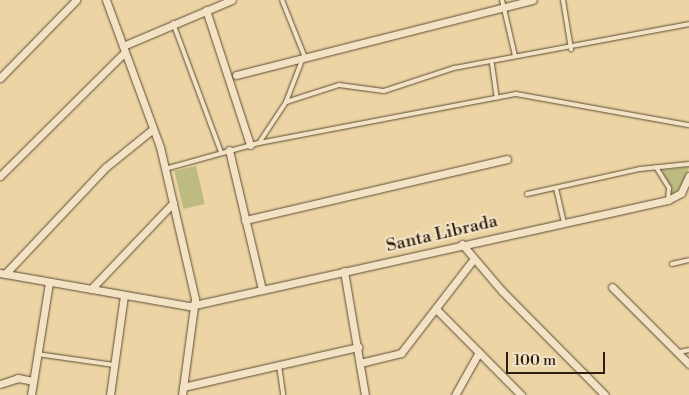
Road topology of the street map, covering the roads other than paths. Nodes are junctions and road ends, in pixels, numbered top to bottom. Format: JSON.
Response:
{"nodes":[{"id":1,"x":76,"y":0,"type":"edge"},
{"id":2,"x":106,"y":0,"type":"edge"},
{"id":3,"x":232,"y":0,"type":"edge"},
{"id":4,"x":282,"y":0,"type":"edge"},
{"id":5,"x":533,"y":0,"type":"edge"},
{"id":6,"x":563,"y":0,"type":"edge"},
{"id":7,"x":503,"y":4,"type":"edge"},
{"id":8,"x":206,"y":10,"type":"junction"},
{"id":9,"x":172,"y":22,"type":"junction"},
{"id":10,"x":689,"y":24,"type":"edge"},
{"id":11,"x":124,"y":49,"type":"junction"},
{"id":12,"x":571,"y":49,"type":"junction"},
{"id":13,"x":304,"y":55,"type":"junction"},
{"id":14,"x":515,"y":56,"type":"junction"},
{"id":15,"x":492,"y":64,"type":"junction"},
{"id":16,"x":236,"y":75,"type":"dead end"},
{"id":17,"x":0,"y":78,"type":"edge"},
{"id":18,"x":497,"y":98,"type":"junction"},
{"id":19,"x":286,"y":102,"type":"junction"},
{"id":20,"x":689,"y":125,"type":"edge"},
{"id":21,"x":154,"y":129,"type":"junction"},
{"id":22,"x":260,"y":143,"type":"junction"},
{"id":23,"x":250,"y":145,"type":"junction"},
{"id":24,"x":229,"y":150,"type":"junction"},
{"id":25,"x":221,"y":152,"type":"junction"},
{"id":26,"x":507,"y":159,"type":"dead end"},
{"id":27,"x":689,"y":164,"type":"edge"},
{"id":28,"x":656,"y":167,"type":"junction"},
{"id":29,"x":166,"y":169,"type":"junction"},
{"id":30,"x":0,"y":176,"type":"edge"},
{"id":31,"x":689,"y":176,"type":"edge"},
{"id":32,"x":556,"y":188,"type":"junction"},
{"id":33,"x":527,"y":194,"type":"dead end"},
{"id":34,"x":668,"y":200,"type":"junction"},
{"id":35,"x":174,"y":203,"type":"junction"},
{"id":36,"x":245,"y":220,"type":"junction"},
{"id":37,"x":564,"y":223,"type":"junction"},
{"id":38,"x":462,"y":244,"type":"junction"},
{"id":39,"x":473,"y":260,"type":"junction"},
{"id":40,"x":689,"y":260,"type":"edge"},
{"id":41,"x":672,"y":264,"type":"dead end"},
{"id":42,"x":344,"y":271,"type":"junction"},
{"id":43,"x":3,"y":274,"type":"edge"},
{"id":44,"x":49,"y":282,"type":"junction"},
{"id":45,"x":612,"y":287,"type":"dead end"},
{"id":46,"x":91,"y":289,"type":"junction"},
{"id":47,"x":262,"y":290,"type":"junction"},
{"id":48,"x":124,"y":295,"type":"junction"},
{"id":49,"x":193,"y":306,"type":"junction"},
{"id":50,"x":437,"y":310,"type":"junction"},
{"id":51,"x":358,"y":347,"type":"junction"},
{"id":52,"x":689,"y":350,"type":"edge"},
{"id":53,"x":479,"y":352,"type":"junction"},
{"id":54,"x":676,"y":353,"type":"junction"},
{"id":55,"x":37,"y":354,"type":"junction"},
{"id":56,"x":360,"y":363,"type":"junction"},
{"id":57,"x":279,"y":364,"type":"junction"},
{"id":58,"x":689,"y":364,"type":"edge"},
{"id":59,"x":114,"y":365,"type":"junction"},
{"id":60,"x":33,"y":381,"type":"junction"},
{"id":61,"x":0,"y":384,"type":"edge"},
{"id":62,"x":183,"y":391,"type":"edge"},
{"id":63,"x":601,"y":394,"type":"edge"},
{"id":64,"x":31,"y":395,"type":"edge"},
{"id":65,"x":110,"y":395,"type":"edge"},
{"id":66,"x":283,"y":395,"type":"edge"},
{"id":67,"x":365,"y":395,"type":"edge"},
{"id":68,"x":455,"y":395,"type":"edge"},
{"id":69,"x":521,"y":395,"type":"edge"}],
"edges":[{"from":1,"to":17,"type":"street"},
{"from":2,"to":11,"type":"street"},
{"from":3,"to":8,"type":"street"},
{"from":4,"to":13,"type":"lane"},
{"from":5,"to":7,"type":"street"},
{"from":6,"to":12,"type":"lane"},
{"from":7,"to":13,"type":"street"},
{"from":7,"to":14,"type":"lane"},
{"from":8,"to":9,"type":"street"},
{"from":8,"to":23,"type":"street"},
{"from":9,"to":11,"type":"street"},
{"from":9,"to":25,"type":"lane"},
{"from":10,"to":12,"type":"lane"},
{"from":11,"to":21,"type":"street"},
{"from":11,"to":30,"type":"street"},
{"from":12,"to":14,"type":"lane"},
{"from":13,"to":16,"type":"street"},
{"from":13,"to":19,"type":"lane"},
{"from":14,"to":15,"type":"lane"},
{"from":15,"to":18,"type":"lane"},
{"from":15,"to":19,"type":"lane"},
{"from":18,"to":20,"type":"lane"},
{"from":18,"to":22,"type":"lane"},
{"from":19,"to":22,"type":"lane"},
{"from":21,"to":29,"type":"street"},
{"from":21,"to":43,"type":"street"},
{"from":22,"to":23,"type":"lane"},
{"from":23,"to":24,"type":"lane"},
{"from":24,"to":25,"type":"lane"},
{"from":24,"to":36,"type":"street"},
{"from":25,"to":29,"type":"lane"},
{"from":26,"to":36,"type":"street"},
{"from":27,"to":28,"type":"lane"},
{"from":28,"to":32,"type":"lane"},
{"from":28,"to":34,"type":"lane"},
{"from":29,"to":35,"type":"street"},
{"from":31,"to":34,"type":"street"},
{"from":32,"to":33,"type":"lane"},
{"from":32,"to":37,"type":"lane"},
{"from":34,"to":37,"type":"street","name":"Santa Librada"},
{"from":35,"to":46,"type":"street"},
{"from":35,"to":49,"type":"street"},
{"from":36,"to":47,"type":"street"},
{"from":37,"to":38,"type":"street","name":"Santa Librada"},
{"from":38,"to":39,"type":"street"},
{"from":38,"to":42,"type":"street","name":"Santa Librada"},
{"from":39,"to":50,"type":"street"},
{"from":39,"to":63,"type":"street"},
{"from":40,"to":41,"type":"lane"},
{"from":42,"to":47,"type":"street","name":"Santa Librada"},
{"from":42,"to":51,"type":"street"},
{"from":43,"to":44,"type":"street"},
{"from":44,"to":46,"type":"street"},
{"from":44,"to":55,"type":"street"},
{"from":45,"to":54,"type":"street"},
{"from":46,"to":48,"type":"street"},
{"from":47,"to":49,"type":"street","name":"Santa Librada"},
{"from":48,"to":49,"type":"street"},
{"from":48,"to":59,"type":"street"},
{"from":49,"to":62,"type":"street"},
{"from":50,"to":53,"type":"street"},
{"from":50,"to":56,"type":"street"},
{"from":51,"to":56,"type":"street"},
{"from":51,"to":57,"type":"street"},
{"from":52,"to":54,"type":"lane"},
{"from":53,"to":68,"type":"street"},
{"from":53,"to":69,"type":"street"},
{"from":54,"to":58,"type":"street"},
{"from":55,"to":59,"type":"lane"},
{"from":55,"to":60,"type":"street"},
{"from":56,"to":67,"type":"street"},
{"from":57,"to":62,"type":"street"},
{"from":57,"to":66,"type":"lane"},
{"from":59,"to":65,"type":"street"},
{"from":60,"to":61,"type":"street"},
{"from":60,"to":64,"type":"street"}]}
